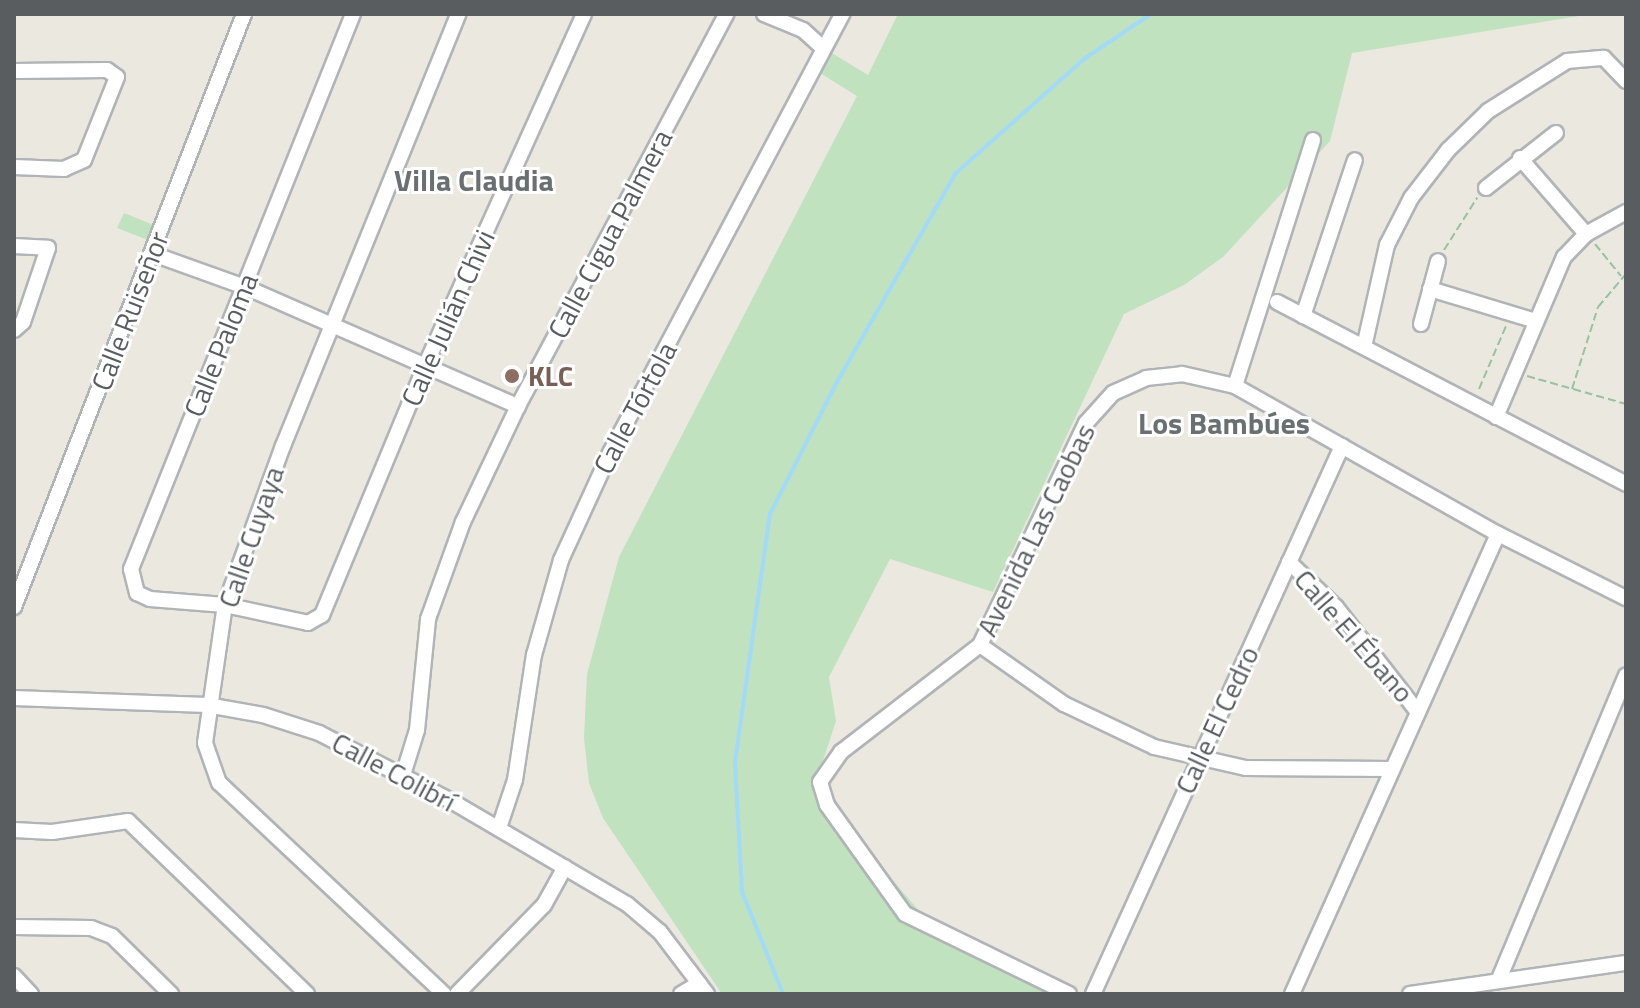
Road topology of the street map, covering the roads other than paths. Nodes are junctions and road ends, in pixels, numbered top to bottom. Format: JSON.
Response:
{"nodes":[{"id":1,"x":244,"y":14,"type":"edge"},
{"id":2,"x":353,"y":14,"type":"edge"},
{"id":3,"x":458,"y":14,"type":"edge"},
{"id":4,"x":584,"y":14,"type":"edge"},
{"id":5,"x":726,"y":14,"type":"edge"},
{"id":6,"x":764,"y":14,"type":"edge"},
{"id":7,"x":842,"y":14,"type":"edge"},
{"id":8,"x":822,"y":47,"type":"junction"},
{"id":9,"x":14,"y":71,"type":"edge"},
{"id":10,"x":1626,"y":81,"type":"edge"},
{"id":11,"x":1556,"y":133,"type":"dead end"},
{"id":12,"x":1313,"y":140,"type":"dead end"},
{"id":13,"x":1520,"y":158,"type":"junction"},
{"id":14,"x":1355,"y":160,"type":"dead end"},
{"id":15,"x":14,"y":167,"type":"edge"},
{"id":16,"x":1486,"y":188,"type":"road end"},
{"id":17,"x":1626,"y":212,"type":"edge"},
{"id":18,"x":1586,"y":234,"type":"junction"},
{"id":19,"x":14,"y":246,"type":"edge"},
{"id":20,"x":153,"y":254,"type":"junction"},
{"id":21,"x":1438,"y":261,"type":"road end"},
{"id":22,"x":245,"y":287,"type":"junction"},
{"id":23,"x":1430,"y":289,"type":"junction"},
{"id":24,"x":1277,"y":302,"type":"dead end"},
{"id":25,"x":1303,"y":316,"type":"junction"},
{"id":26,"x":1536,"y":321,"type":"junction"},
{"id":27,"x":334,"y":324,"type":"junction"},
{"id":28,"x":1421,"y":324,"type":"dead end"},
{"id":29,"x":14,"y":330,"type":"edge"},
{"id":30,"x":1364,"y":347,"type":"junction"},
{"id":31,"x":426,"y":364,"type":"junction"},
{"id":32,"x":1235,"y":386,"type":"junction"},
{"id":33,"x":518,"y":406,"type":"junction"},
{"id":34,"x":1496,"y":417,"type":"junction"},
{"id":35,"x":1342,"y":446,"type":"junction"},
{"id":36,"x":1626,"y":484,"type":"edge"},
{"id":37,"x":1498,"y":534,"type":"junction"},
{"id":38,"x":1289,"y":562,"type":"junction"},
{"id":39,"x":1626,"y":598,"type":"edge"},
{"id":40,"x":225,"y":605,"type":"junction"},
{"id":41,"x":14,"y":607,"type":"edge"},
{"id":42,"x":980,"y":645,"type":"junction"},
{"id":43,"x":1626,"y":675,"type":"edge"},
{"id":44,"x":16,"y":699,"type":"edge"},
{"id":45,"x":207,"y":705,"type":"junction"},
{"id":46,"x":1417,"y":711,"type":"junction"},
{"id":47,"x":1199,"y":759,"type":"junction"},
{"id":48,"x":1392,"y":769,"type":"junction"},
{"id":49,"x":403,"y":775,"type":"junction"},
{"id":50,"x":499,"y":828,"type":"junction"},
{"id":51,"x":14,"y":830,"type":"edge"},
{"id":52,"x":565,"y":867,"type":"junction"},
{"id":53,"x":14,"y":927,"type":"edge"},
{"id":54,"x":1626,"y":963,"type":"edge"},
{"id":55,"x":14,"y":976,"type":"edge"},
{"id":56,"x":1499,"y":979,"type":"junction"},
{"id":57,"x":703,"y":989,"type":"edge"},
{"id":58,"x":1299,"y":991,"type":"edge"},
{"id":59,"x":31,"y":994,"type":"edge"},
{"id":60,"x":171,"y":994,"type":"edge"},
{"id":61,"x":307,"y":994,"type":"edge"},
{"id":62,"x":444,"y":994,"type":"edge"},
{"id":63,"x":457,"y":994,"type":"edge"},
{"id":64,"x":681,"y":994,"type":"edge"},
{"id":65,"x":1069,"y":994,"type":"edge"},
{"id":66,"x":1093,"y":994,"type":"edge"},
{"id":67,"x":1410,"y":994,"type":"edge"}],
"edges":[{"from":1,"to":20,"type":"street","name":"Calle Ruiseñor"},
{"from":2,"to":22,"type":"street","name":"Calle Paloma"},
{"from":3,"to":27,"type":"street","name":"Calle Cuyaya"},
{"from":4,"to":31,"type":"street","name":"Calle Julián Chivi"},
{"from":5,"to":33,"type":"street","name":"Calle Cigua Palmera"},
{"from":6,"to":8,"type":"street"},
{"from":7,"to":8,"type":"street","name":"Calle Tórtola"},
{"from":8,"to":50,"type":"street","name":"Calle Tórtola"},
{"from":9,"to":15,"type":"street"},
{"from":10,"to":30,"type":"street"},
{"from":11,"to":13,"type":"street"},
{"from":12,"to":32,"type":"street"},
{"from":13,"to":16,"type":"street"},
{"from":13,"to":18,"type":"street"},
{"from":14,"to":25,"type":"street"},
{"from":17,"to":18,"type":"street"},
{"from":18,"to":26,"type":"street"},
{"from":19,"to":29,"type":"street"},
{"from":20,"to":22,"type":"street"},
{"from":20,"to":41,"type":"street","name":"Calle Ruiseñor"},
{"from":21,"to":23,"type":"street"},
{"from":22,"to":27,"type":"street"},
{"from":22,"to":40,"type":"street","name":"Calle Paloma"},
{"from":23,"to":26,"type":"street"},
{"from":23,"to":28,"type":"street"},
{"from":24,"to":25,"type":"street"},
{"from":25,"to":30,"type":"street"},
{"from":26,"to":34,"type":"street"},
{"from":27,"to":31,"type":"street"},
{"from":27,"to":40,"type":"street","name":"Calle Cuyaya"},
{"from":30,"to":34,"type":"street"},
{"from":31,"to":33,"type":"street"},
{"from":31,"to":40,"type":"street","name":"Calle Julián Chivi"},
{"from":32,"to":35,"type":"street","name":"Avenida Las Caobas"},
{"from":32,"to":42,"type":"street","name":"Avenida Las Caobas"},
{"from":33,"to":49,"type":"street","name":"Calle Cigua Palmera"},
{"from":34,"to":36,"type":"street"},
{"from":35,"to":37,"type":"street","name":"Avenida Las Caobas"},
{"from":35,"to":38,"type":"street","name":"Calle El Cedro"},
{"from":37,"to":39,"type":"street","name":"Avenida Las Caobas"},
{"from":37,"to":46,"type":"street"},
{"from":38,"to":46,"type":"street","name":"Calle El Ébano"},
{"from":38,"to":47,"type":"street","name":"Calle El Cedro"},
{"from":40,"to":45,"type":"street","name":"Calle Cuyaya"},
{"from":42,"to":47,"type":"street"},
{"from":42,"to":65,"type":"street","name":"Avenida Las Caobas"},
{"from":43,"to":56,"type":"street"},
{"from":44,"to":45,"type":"street","name":"Calle Colibrí"},
{"from":45,"to":49,"type":"street","name":"Calle Colibrí"},
{"from":45,"to":62,"type":"street","name":"Calle Cuyaya"},
{"from":46,"to":48,"type":"street"},
{"from":47,"to":48,"type":"street"},
{"from":47,"to":66,"type":"street","name":"Calle El Cedro"},
{"from":48,"to":58,"type":"street"},
{"from":49,"to":50,"type":"street","name":"Calle Colibrí"},
{"from":50,"to":52,"type":"street","name":"Calle Colibrí"},
{"from":51,"to":61,"type":"street"},
{"from":52,"to":57,"type":"street","name":"Calle Colibrí"},
{"from":52,"to":63,"type":"street"},
{"from":53,"to":60,"type":"street"},
{"from":54,"to":56,"type":"street"},
{"from":55,"to":59,"type":"street"},
{"from":56,"to":67,"type":"street"},
{"from":57,"to":64,"type":"street"}]}
